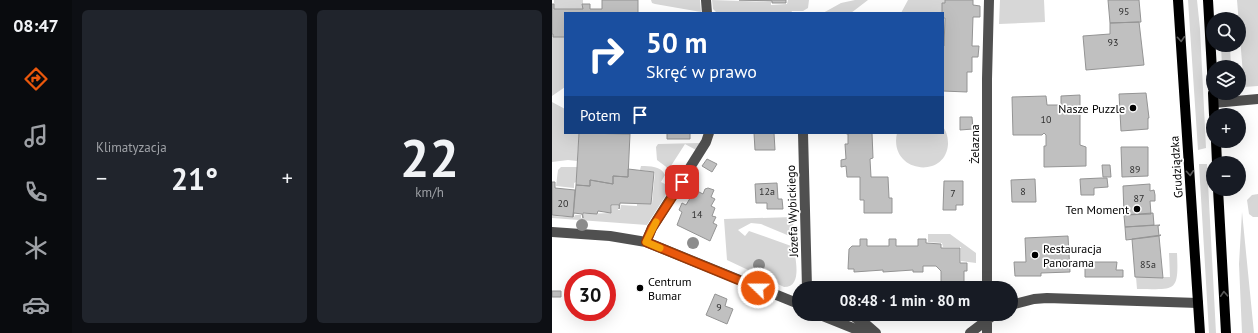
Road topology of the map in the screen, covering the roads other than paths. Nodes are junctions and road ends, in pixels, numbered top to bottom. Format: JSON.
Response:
{"nodes":[{"id":1,"x":706,"y":0,"type":"edge"},
{"id":2,"x":989,"y":0,"type":"edge"},
{"id":3,"x":1178,"y":0,"type":"edge"},
{"id":4,"x":1208,"y":0,"type":"edge"},
{"id":5,"x":707,"y":12,"type":"edge"},
{"id":6,"x":1211,"y":60,"type":"edge"},
{"id":7,"x":1246,"y":99,"type":"edge"},
{"id":8,"x":1258,"y":99,"type":"edge"},
{"id":9,"x":709,"y":134,"type":"edge"},
{"id":10,"x":802,"y":134,"type":"edge"},
{"id":11,"x":1218,"y":196,"type":"edge"},
{"id":12,"x":552,"y":232,"type":"edge"},
{"id":13,"x":646,"y":242,"type":"junction"},
{"id":14,"x":807,"y":281,"type":"edge"},
{"id":15,"x":987,"y":281,"type":"edge"},
{"id":16,"x":792,"y":301,"type":"edge"},
{"id":17,"x":1018,"y":303,"type":"edge"},
{"id":18,"x":1198,"y":303,"type":"junction"},
{"id":19,"x":835,"y":321,"type":"edge"},
{"id":20,"x":860,"y":321,"type":"edge"},
{"id":21,"x":984,"y":321,"type":"edge"},
{"id":22,"x":989,"y":321,"type":"edge"},
{"id":23,"x":865,"y":333,"type":"edge"},
{"id":24,"x":876,"y":333,"type":"edge"},
{"id":25,"x":970,"y":333,"type":"edge"},
{"id":26,"x":987,"y":333,"type":"edge"},
{"id":27,"x":1200,"y":333,"type":"edge"},
{"id":28,"x":1226,"y":333,"type":"edge"}],
"edges":[{"from":1,"to":5,"type":"street"},
{"from":2,"to":15,"type":"street","name":"Żelazna"},
{"from":3,"to":18,"type":"main road","name":"Grudziądzka","one_way":true},
{"from":4,"to":6,"type":"main road"},
{"from":7,"to":8,"type":"street"},
{"from":9,"to":13,"type":"street"},
{"from":10,"to":14,"type":"street","name":"Józefa Wybickiego"},
{"from":28,"to":11,"type":"main road","one_way":true},
{"from":12,"to":13,"type":"street"},
{"from":13,"to":16,"type":"street"},
{"from":17,"to":18,"type":"street"},
{"from":18,"to":27,"type":"main road","name":"Grudziądzka"},
{"from":19,"to":23,"type":"street"},
{"from":20,"to":24,"type":"street"},
{"from":21,"to":25,"type":"street"},
{"from":22,"to":26,"type":"street"}]}
